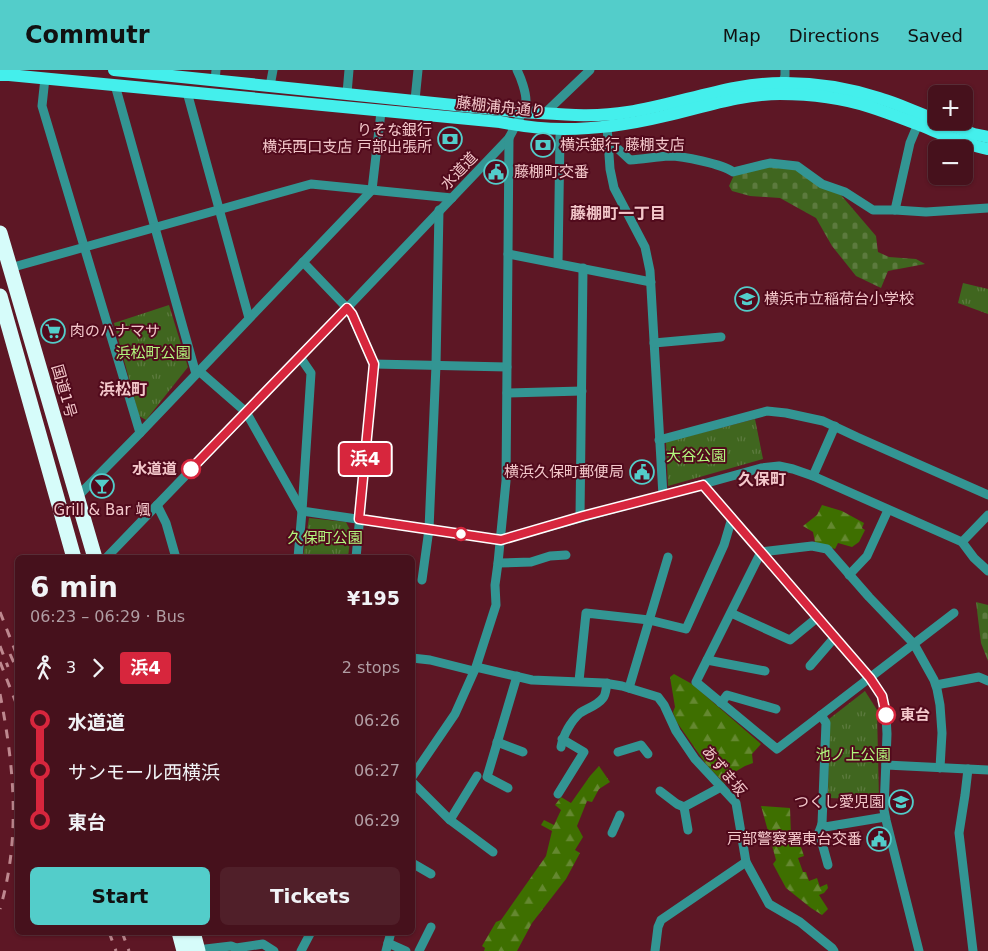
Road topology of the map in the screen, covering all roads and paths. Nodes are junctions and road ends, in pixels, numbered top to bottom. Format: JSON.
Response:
{"nodes":[{"id":1,"x":114,"y":70,"type":"edge"},
{"id":2,"x":272,"y":70,"type":"edge"},
{"id":3,"x":349,"y":70,"type":"edge"},
{"id":4,"x":418,"y":70,"type":"edge"},
{"id":5,"x":517,"y":70,"type":"edge"},
{"id":6,"x":590,"y":70,"type":"edge"},
{"id":7,"x":785,"y":70,"type":"edge"},
{"id":8,"x":138,"y":71,"type":"edge"},
{"id":9,"x":0,"y":75,"type":"edge"},
{"id":10,"x":215,"y":75,"type":"edge"},
{"id":11,"x":45,"y":78,"type":"junction"},
{"id":12,"x":114,"y":85,"type":"junction"},
{"id":13,"x":270,"y":86,"type":"junction"},
{"id":14,"x":135,"y":87,"type":"junction"},
{"id":15,"x":780,"y":88,"type":"junction"},
{"id":16,"x":187,"y":92,"type":"junction"},
{"id":17,"x":346,"y":93,"type":"junction"},
{"id":18,"x":415,"y":100,"type":"junction"},
{"id":19,"x":382,"y":112,"type":"junction"},
{"id":20,"x":522,"y":112,"type":"junction"},
{"id":21,"x":545,"y":113,"type":"junction"},
{"id":22,"x":920,"y":119,"type":"junction"},
{"id":23,"x":928,"y":120,"type":"edge"},
{"id":24,"x":516,"y":125,"type":"junction"},
{"id":25,"x":608,"y":126,"type":"junction"},
{"id":26,"x":562,"y":129,"type":"junction"},
{"id":27,"x":963,"y":130,"type":"edge"},
{"id":28,"x":988,"y":137,"type":"edge"},
{"id":29,"x":509,"y":138,"type":"junction"},
{"id":30,"x":609,"y":144,"type":"junction"},
{"id":31,"x":988,"y":150,"type":"edge"},
{"id":32,"x":372,"y":190,"type":"junction"},
{"id":33,"x":452,"y":198,"type":"junction"},
{"id":34,"x":988,"y":208,"type":"edge"},
{"id":35,"x":220,"y":209,"type":"junction"},
{"id":36,"x":439,"y":210,"type":"junction"},
{"id":37,"x":895,"y":210,"type":"junction"},
{"id":38,"x":155,"y":227,"type":"junction"},
{"id":39,"x":0,"y":233,"type":"edge"},
{"id":40,"x":84,"y":246,"type":"junction"},
{"id":41,"x":508,"y":254,"type":"junction"},
{"id":42,"x":303,"y":262,"type":"junction"},
{"id":43,"x":558,"y":263,"type":"junction"},
{"id":44,"x":10,"y":268,"type":"junction"},
{"id":45,"x":583,"y":268,"type":"junction"},
{"id":46,"x":651,"y":282,"type":"junction"},
{"id":47,"x":0,"y":296,"type":"edge"},
{"id":48,"x":347,"y":308,"type":"junction"},
{"id":49,"x":249,"y":318,"type":"junction"},
{"id":50,"x":3,"y":321,"type":"edge"},
{"id":51,"x":721,"y":337,"type":"dead end"},
{"id":52,"x":654,"y":343,"type":"junction"},
{"id":53,"x":300,"y":357,"type":"junction"},
{"id":54,"x":374,"y":364,"type":"junction"},
{"id":55,"x":436,"y":365,"type":"junction"},
{"id":56,"x":507,"y":367,"type":"junction"},
{"id":57,"x":198,"y":372,"type":"junction"},
{"id":58,"x":582,"y":391,"type":"junction"},
{"id":59,"x":507,"y":393,"type":"junction"},
{"id":60,"x":246,"y":412,"type":"junction"},
{"id":61,"x":835,"y":426,"type":"junction"},
{"id":62,"x":140,"y":433,"type":"junction"},
{"id":63,"x":659,"y":440,"type":"junction"},
{"id":64,"x":813,"y":476,"type":"junction"},
{"id":65,"x":703,"y":485,"type":"junction"},
{"id":66,"x":988,"y":495,"type":"edge"},
{"id":67,"x":78,"y":496,"type":"junction"},
{"id":68,"x":663,"y":496,"type":"junction"},
{"id":69,"x":157,"y":505,"type":"junction"},
{"id":70,"x":888,"y":510,"type":"junction"},
{"id":71,"x":302,"y":511,"type":"junction"},
{"id":72,"x":988,"y":515,"type":"edge"},
{"id":73,"x":580,"y":517,"type":"junction"},
{"id":74,"x":732,"y":518,"type":"junction"},
{"id":75,"x":359,"y":519,"type":"junction"},
{"id":76,"x":429,"y":529,"type":"junction"},
{"id":77,"x":501,"y":540,"type":"junction"},
{"id":78,"x":962,"y":542,"type":"junction"},
{"id":79,"x":761,"y":552,"type":"junction"},
{"id":80,"x":73,"y":555,"type":"edge"},
{"id":81,"x":94,"y":555,"type":"edge"},
{"id":82,"x":109,"y":555,"type":"edge"},
{"id":83,"x":175,"y":555,"type":"edge"},
{"id":84,"x":298,"y":555,"type":"edge"},
{"id":85,"x":356,"y":555,"type":"edge"},
{"id":86,"x":566,"y":555,"type":"dead end"},
{"id":87,"x":668,"y":557,"type":"dead end"},
{"id":88,"x":498,"y":563,"type":"junction"},
{"id":89,"x":988,"y":571,"type":"edge"},
{"id":90,"x":849,"y":575,"type":"junction"},
{"id":91,"x":422,"y":580,"type":"dead end"},
{"id":92,"x":731,"y":613,"type":"junction"},
{"id":93,"x":954,"y":613,"type":"dead end"},
{"id":94,"x":818,"y":617,"type":"junction"},
{"id":95,"x":649,"y":620,"type":"junction"},
{"id":96,"x":835,"y":637,"type":"junction"},
{"id":97,"x":914,"y":644,"type":"junction"},
{"id":98,"x":415,"y":658,"type":"edge"},
{"id":99,"x":707,"y":660,"type":"junction"},
{"id":100,"x":810,"y":666,"type":"dead end"},
{"id":101,"x":475,"y":669,"type":"junction"},
{"id":102,"x":765,"y":671,"type":"dead end"},
{"id":103,"x":517,"y":676,"type":"junction"},
{"id":104,"x":870,"y":678,"type":"junction"},
{"id":105,"x":579,"y":681,"type":"junction"},
{"id":106,"x":988,"y":681,"type":"edge"},
{"id":107,"x":607,"y":683,"type":"junction"},
{"id":108,"x":936,"y":685,"type":"junction"},
{"id":109,"x":629,"y":688,"type":"junction"},
{"id":110,"x":721,"y":703,"type":"junction"},
{"id":111,"x":776,"y":708,"type":"dead end"},
{"id":112,"x":821,"y":716,"type":"junction"},
{"id":113,"x":497,"y":742,"type":"junction"},
{"id":114,"x":523,"y":752,"type":"dead end"},
{"id":115,"x":618,"y":752,"type":"dead end"},
{"id":116,"x":648,"y":754,"type":"dead end"},
{"id":117,"x":886,"y":765,"type":"junction"},
{"id":118,"x":940,"y":768,"type":"junction"},
{"id":119,"x":968,"y":769,"type":"junction"},
{"id":120,"x":988,"y":770,"type":"edge"},
{"id":121,"x":415,"y":774,"type":"edge"},
{"id":122,"x":477,"y":776,"type":"dead end"},
{"id":123,"x":415,"y":785,"type":"edge"},
{"id":124,"x":721,"y":787,"type":"junction"},
{"id":125,"x":508,"y":788,"type":"dead end"},
{"id":126,"x":660,"y":791,"type":"dead end"},
{"id":127,"x":558,"y":794,"type":"dead end"},
{"id":128,"x":684,"y":807,"type":"junction"},
{"id":129,"x":620,"y":815,"type":"dead end"},
{"id":130,"x":885,"y":817,"type":"junction"},
{"id":131,"x":450,"y":820,"type":"junction"},
{"id":132,"x":822,"y":824,"type":"junction"},
{"id":133,"x":688,"y":830,"type":"dead end"},
{"id":134,"x":612,"y":833,"type":"dead end"},
{"id":135,"x":493,"y":852,"type":"dead end"},
{"id":136,"x":746,"y":862,"type":"junction"},
{"id":137,"x":415,"y":865,"type":"edge"},
{"id":138,"x":828,"y":865,"type":"dead end"},
{"id":139,"x":431,"y":874,"type":"dead end"},
{"id":140,"x":431,"y":928,"type":"dead end"},
{"id":141,"x":181,"y":935,"type":"edge"},
{"id":142,"x":193,"y":935,"type":"edge"},
{"id":143,"x":309,"y":935,"type":"edge"},
{"id":144,"x":387,"y":947,"type":"edge"},
{"id":145,"x":193,"y":950,"type":"edge"},
{"id":146,"x":274,"y":951,"type":"edge"},
{"id":147,"x":301,"y":951,"type":"edge"},
{"id":148,"x":406,"y":951,"type":"edge"},
{"id":149,"x":419,"y":951,"type":"edge"},
{"id":150,"x":655,"y":951,"type":"edge"},
{"id":151,"x":834,"y":951,"type":"edge"},
{"id":152,"x":919,"y":951,"type":"edge"},
{"id":153,"x":973,"y":951,"type":"edge"}],
"edges":[{"from":1,"to":8,"type":"main road","name":"藤棚浦舟通り"},
{"from":2,"to":13,"type":"street"},
{"from":3,"to":17,"type":"street"},
{"from":4,"to":18,"type":"street"},
{"from":5,"to":20,"type":"street"},
{"from":6,"to":21,"type":"street"},
{"from":7,"to":15,"type":"street"},
{"from":8,"to":10,"type":"main road","name":"藤棚浦舟通り"},
{"from":8,"to":14,"type":"street"},
{"from":9,"to":11,"type":"main road","name":"藤棚浦舟通り"},
{"from":10,"to":13,"type":"main road","name":"藤棚浦舟通り"},
{"from":11,"to":12,"type":"main road","name":"藤棚浦舟通り"},
{"from":11,"to":40,"type":"street"},
{"from":12,"to":14,"type":"main road","name":"藤棚浦舟通り"},
{"from":12,"to":38,"type":"street"},
{"from":13,"to":17,"type":"main road","name":"藤棚浦舟通り"},
{"from":14,"to":16,"type":"main road","name":"藤棚浦舟通り"},
{"from":15,"to":21,"type":"main road","name":"藤棚浦舟通り"},
{"from":15,"to":22,"type":"main road","name":"藤棚浦舟通り"},
{"from":15,"to":25,"type":"main road","name":"藤棚浦舟通り"},
{"from":16,"to":19,"type":"main road","name":"藤棚浦舟通り"},
{"from":16,"to":35,"type":"street"},
{"from":17,"to":18,"type":"main road","name":"藤棚浦舟通り"},
{"from":18,"to":20,"type":"main road","name":"藤棚浦舟通り"},
{"from":19,"to":24,"type":"main road","name":"藤棚浦舟通り"},
{"from":19,"to":32,"type":"street"},
{"from":20,"to":21,"type":"main road","name":"藤棚浦舟通り"},
{"from":20,"to":24,"type":"street","name":"水道道"},
{"from":22,"to":23,"type":"main road","name":"藤棚浦舟通り"},
{"from":22,"to":31,"type":"main road","name":"藤棚浦舟通り"},
{"from":22,"to":37,"type":"street"},
{"from":24,"to":26,"type":"main road","name":"藤棚浦舟通り"},
{"from":24,"to":29,"type":"street","name":"水道道"},
{"from":25,"to":26,"type":"main road","name":"藤棚浦舟通り"},
{"from":25,"to":30,"type":"street"},
{"from":26,"to":43,"type":"street"},
{"from":27,"to":28,"type":"main road","name":"藤棚浦舟通り"},
{"from":29,"to":33,"type":"street","name":"水道道"},
{"from":29,"to":41,"type":"street"},
{"from":30,"to":37,"type":"street"},
{"from":30,"to":46,"type":"street"},
{"from":32,"to":33,"type":"street"},
{"from":32,"to":35,"type":"street"},
{"from":32,"to":42,"type":"street"},
{"from":33,"to":36,"type":"street","name":"水道道"},
{"from":34,"to":37,"type":"street"},
{"from":35,"to":38,"type":"street"},
{"from":35,"to":49,"type":"street"},
{"from":36,"to":48,"type":"street","name":"水道道"},
{"from":36,"to":55,"type":"street"},
{"from":38,"to":40,"type":"street"},
{"from":38,"to":57,"type":"street"},
{"from":39,"to":44,"type":"highway","name":"国道1号"},
{"from":40,"to":44,"type":"street"},
{"from":40,"to":62,"type":"street"},
{"from":41,"to":43,"type":"street"},
{"from":41,"to":56,"type":"street"},
{"from":42,"to":48,"type":"street"},
{"from":42,"to":49,"type":"street"},
{"from":43,"to":45,"type":"street"},
{"from":44,"to":67,"type":"highway","name":"国道1号"},
{"from":45,"to":46,"type":"street"},
{"from":45,"to":58,"type":"street"},
{"from":46,"to":52,"type":"street"},
{"from":47,"to":50,"type":"highway"},
{"from":48,"to":53,"type":"street","name":"水道道"},
{"from":48,"to":54,"type":"street"},
{"from":49,"to":57,"type":"street"},
{"from":50,"to":80,"type":"highway"},
{"from":51,"to":52,"type":"street"},
{"from":52,"to":63,"type":"street"},
{"from":53,"to":60,"type":"street","name":"水道道"},
{"from":53,"to":71,"type":"street"},
{"from":54,"to":55,"type":"street"},
{"from":54,"to":75,"type":"street"},
{"from":55,"to":56,"type":"street"},
{"from":55,"to":76,"type":"street"},
{"from":56,"to":59,"type":"street"},
{"from":57,"to":60,"type":"street"},
{"from":57,"to":62,"type":"street"},
{"from":58,"to":59,"type":"street"},
{"from":58,"to":73,"type":"street"},
{"from":59,"to":77,"type":"street"},
{"from":60,"to":69,"type":"street","name":"水道道"},
{"from":60,"to":71,"type":"street"},
{"from":61,"to":63,"type":"street"},
{"from":61,"to":64,"type":"street"},
{"from":61,"to":66,"type":"street"},
{"from":62,"to":67,"type":"street"},
{"from":63,"to":68,"type":"street"},
{"from":64,"to":65,"type":"street"},
{"from":64,"to":70,"type":"street"},
{"from":65,"to":68,"type":"street"},
{"from":65,"to":74,"type":"street"},
{"from":67,"to":81,"type":"highway","name":"国道1号"},
{"from":68,"to":73,"type":"street"},
{"from":69,"to":82,"type":"street","name":"水道道"},
{"from":69,"to":83,"type":"street"},
{"from":70,"to":78,"type":"street"},
{"from":70,"to":90,"type":"street"},
{"from":71,"to":75,"type":"street"},
{"from":71,"to":84,"type":"street"},
{"from":72,"to":78,"type":"street"},
{"from":73,"to":77,"type":"street"},
{"from":74,"to":79,"type":"street"},
{"from":74,"to":95,"type":"street"},
{"from":75,"to":76,"type":"street"},
{"from":75,"to":85,"type":"street"},
{"from":76,"to":77,"type":"street"},
{"from":76,"to":91,"type":"street"},
{"from":77,"to":88,"type":"street"},
{"from":78,"to":89,"type":"street"},
{"from":79,"to":90,"type":"street"},
{"from":79,"to":92,"type":"street"},
{"from":79,"to":94,"type":"street"},
{"from":86,"to":88,"type":"street"},
{"from":87,"to":95,"type":"street"},
{"from":88,"to":101,"type":"street"},
{"from":90,"to":97,"type":"street"},
{"from":92,"to":94,"type":"street"},
{"from":92,"to":99,"type":"street"},
{"from":93,"to":97,"type":"street"},
{"from":94,"to":96,"type":"street"},
{"from":95,"to":105,"type":"street"},
{"from":95,"to":109,"type":"street"},
{"from":96,"to":100,"type":"street"},
{"from":96,"to":104,"type":"street"},
{"from":97,"to":104,"type":"street"},
{"from":97,"to":108,"type":"street"},
{"from":98,"to":101,"type":"street"},
{"from":99,"to":102,"type":"street"},
{"from":99,"to":110,"type":"street"},
{"from":101,"to":103,"type":"street"},
{"from":101,"to":121,"type":"street"},
{"from":103,"to":105,"type":"street"},
{"from":103,"to":113,"type":"street"},
{"from":104,"to":112,"type":"street"},
{"from":104,"to":117,"type":"street"},
{"from":105,"to":107,"type":"street"},
{"from":106,"to":108,"type":"street"},
{"from":107,"to":109,"type":"street"},
{"from":107,"to":127,"type":"street"},
{"from":108,"to":118,"type":"street"},
{"from":109,"to":124,"type":"street","name":"あずま坂"},
{"from":110,"to":111,"type":"street"},
{"from":110,"to":112,"type":"street"},
{"from":112,"to":132,"type":"street"},
{"from":113,"to":114,"type":"street"},
{"from":113,"to":125,"type":"street"},
{"from":115,"to":116,"type":"street"},
{"from":117,"to":118,"type":"street"},
{"from":117,"to":130,"type":"street"},
{"from":118,"to":119,"type":"street"},
{"from":119,"to":120,"type":"street"},
{"from":119,"to":153,"type":"street"},
{"from":122,"to":131,"type":"street"},
{"from":123,"to":131,"type":"street"},
{"from":124,"to":128,"type":"street"},
{"from":124,"to":136,"type":"street","name":"あずま坂"},
{"from":126,"to":128,"type":"street"},
{"from":128,"to":133,"type":"street"},
{"from":129,"to":134,"type":"street"},
{"from":130,"to":132,"type":"street"},
{"from":130,"to":152,"type":"street"},
{"from":131,"to":135,"type":"street"},
{"from":132,"to":138,"type":"street"},
{"from":136,"to":150,"type":"street"},
{"from":136,"to":151,"type":"street","name":"あずま坂"},
{"from":137,"to":139,"type":"street"},
{"from":140,"to":149,"type":"street"},
{"from":141,"to":145,"type":"highway"},
{"from":142,"to":145,"type":"highway"},
{"from":143,"to":147,"type":"street"},
{"from":144,"to":148,"type":"street"},
{"from":145,"to":146,"type":"street"}]}
